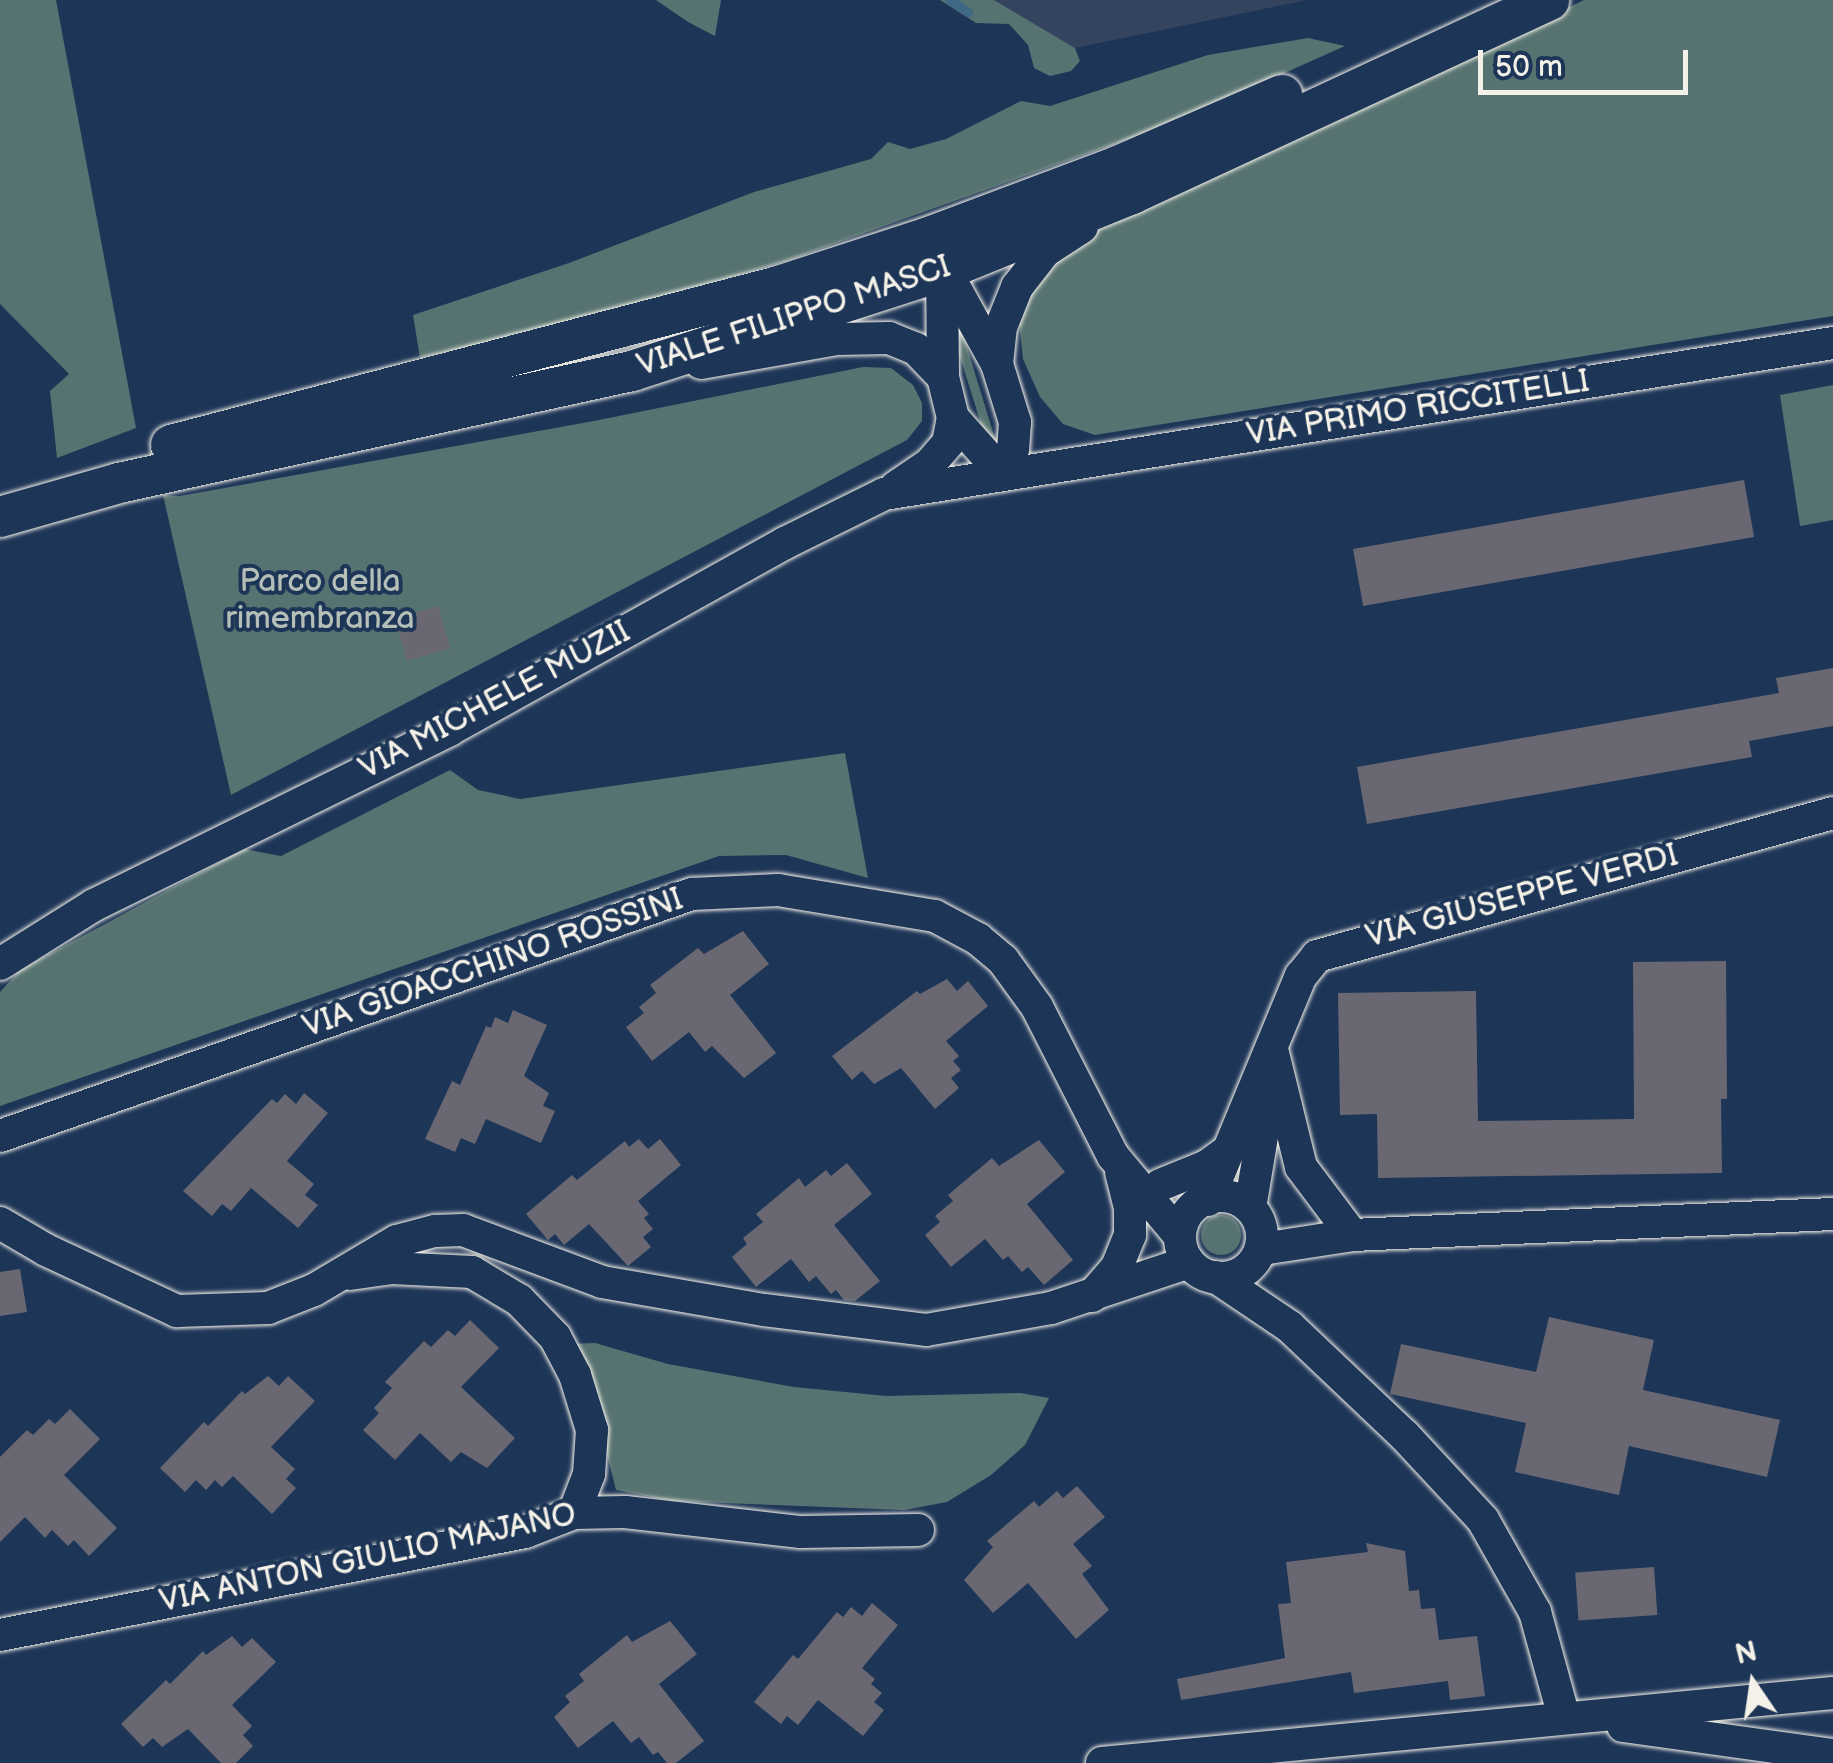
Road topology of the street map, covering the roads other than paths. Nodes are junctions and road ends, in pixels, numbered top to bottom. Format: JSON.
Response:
{"nodes":[{"id":1,"x":1506,"y":0,"type":"edge"},
{"id":2,"x":1549,"y":0,"type":"edge"},
{"id":3,"x":1132,"y":194,"type":"junction"},
{"id":4,"x":936,"y":254,"type":"junction"},
{"id":5,"x":1833,"y":343,"type":"edge"},
{"id":6,"x":997,"y":364,"type":"junction"},
{"id":7,"x":632,"y":371,"type":"junction"},
{"id":8,"x":943,"y":378,"type":"junction"},
{"id":9,"x":953,"y":418,"type":"junction"},
{"id":10,"x":1016,"y":422,"type":"junction"},
{"id":11,"x":1087,"y":462,"type":"junction"},
{"id":12,"x":1003,"y":474,"type":"junction"},
{"id":13,"x":884,"y":494,"type":"junction"},
{"id":14,"x":0,"y":502,"type":"edge"},
{"id":15,"x":0,"y":517,"type":"edge"},
{"id":16,"x":1833,"y":813,"type":"edge"},
{"id":17,"x":0,"y":964,"type":"edge"},
{"id":18,"x":1272,"y":1053,"type":"junction"},
{"id":19,"x":0,"y":1136,"type":"edge"},
{"id":20,"x":1233,"y":1146,"type":"junction"},
{"id":21,"x":1113,"y":1156,"type":"junction"},
{"id":22,"x":1160,"y":1184,"type":"junction"},
{"id":23,"x":1204,"y":1202,"type":"junction"},
{"id":24,"x":1253,"y":1210,"type":"junction"},
{"id":25,"x":1833,"y":1214,"type":"edge"},
{"id":26,"x":0,"y":1223,"type":"edge"},
{"id":27,"x":1352,"y":1236,"type":"junction"},
{"id":28,"x":1190,"y":1254,"type":"junction"},
{"id":29,"x":1259,"y":1254,"type":"junction"},
{"id":30,"x":335,"y":1276,"type":"junction"},
{"id":31,"x":1244,"y":1296,"type":"junction"},
{"id":32,"x":1092,"y":1297,"type":"junction"},
{"id":33,"x":1290,"y":1327,"type":"junction"},
{"id":34,"x":574,"y":1513,"type":"junction"},
{"id":35,"x":918,"y":1530,"type":"dead end"},
{"id":36,"x":0,"y":1635,"type":"edge"},
{"id":37,"x":1833,"y":1694,"type":"edge"},
{"id":38,"x":1564,"y":1718,"type":"junction"},
{"id":39,"x":1833,"y":1755,"type":"edge"},
{"id":40,"x":1102,"y":1763,"type":"edge"}],
"edges":[{"from":1,"to":4,"type":"main road","name":"VIALE FILIPPO MASCI"},
{"from":2,"to":3,"type":"main road","name":"VIALE FILIPPO MASCI"},
{"from":3,"to":4,"type":"main road","name":"VIALE FILIPPO MASCI"},
{"from":3,"to":6,"type":"street"},
{"from":4,"to":6,"type":"street"},
{"from":4,"to":7,"type":"main road","name":"VIALE FILIPPO MASCI"},
{"from":4,"to":8,"type":"street"},
{"from":4,"to":14,"type":"main road","name":"VIALE FILIPPO MASCI"},
{"from":5,"to":11,"type":"street","name":"VIA PRIMO RICCITELLI"},
{"from":6,"to":10,"type":"street"},
{"from":7,"to":8,"type":"street"},
{"from":7,"to":15,"type":"main road","name":"VIALE FILIPPO MASCI"},
{"from":8,"to":9,"type":"street"},
{"from":9,"to":12,"type":"street"},
{"from":9,"to":13,"type":"street"},
{"from":10,"to":11,"type":"street"},
{"from":10,"to":12,"type":"street"},
{"from":11,"to":12,"type":"street","name":"VIA PRIMO RICCITELLI"},
{"from":12,"to":13,"type":"street","name":"VIA MICHELE MUZII"},
{"from":13,"to":17,"type":"street","name":"VIA MICHELE MUZII"},
{"from":16,"to":18,"type":"street","name":"VIA GIUSEPPE VERDI"},
{"from":18,"to":20,"type":"street","name":"VIA GIUSEPPE VERDI"},
{"from":18,"to":24,"type":"street","name":"VIA GIUSEPPE VERDI"},
{"from":18,"to":27,"type":"street"},
{"from":19,"to":21,"type":"street","name":"VIA GIOACCHINO ROSSINI"},
{"from":20,"to":22,"type":"street"},
{"from":20,"to":23,"type":"street","name":"VIA GIUSEPPE VERDI"},
{"from":21,"to":22,"type":"street"},
{"from":21,"to":28,"type":"street","name":"VIA GIOACCHINO ROSSINI"},
{"from":21,"to":32,"type":"street"},
{"from":22,"to":23,"type":"street"},
{"from":23,"to":24,"type":"street"},
{"from":23,"to":28,"type":"street"},
{"from":24,"to":27,"type":"street"},
{"from":24,"to":29,"type":"street"},
{"from":25,"to":27,"type":"street"},
{"from":26,"to":30,"type":"street"},
{"from":27,"to":29,"type":"street"},
{"from":28,"to":29,"type":"street"},
{"from":28,"to":31,"type":"street","name":"VIA GIOACCHINO ROSSINI"},
{"from":28,"to":32,"type":"street"},
{"from":29,"to":33,"type":"street"},
{"from":30,"to":32,"type":"street"},
{"from":30,"to":34,"type":"street"},
{"from":31,"to":32,"type":"street"},
{"from":31,"to":33,"type":"street","name":"VIA GIOACCHINO ROSSINI"},
{"from":33,"to":38,"type":"street"},
{"from":34,"to":35,"type":"street","name":"VIA ANTON GIULIO MAJANO"},
{"from":34,"to":36,"type":"street","name":"VIA ANTON GIULIO MAJANO"},
{"from":37,"to":38,"type":"street"},
{"from":38,"to":39,"type":"street"},
{"from":38,"to":40,"type":"street"}]}
